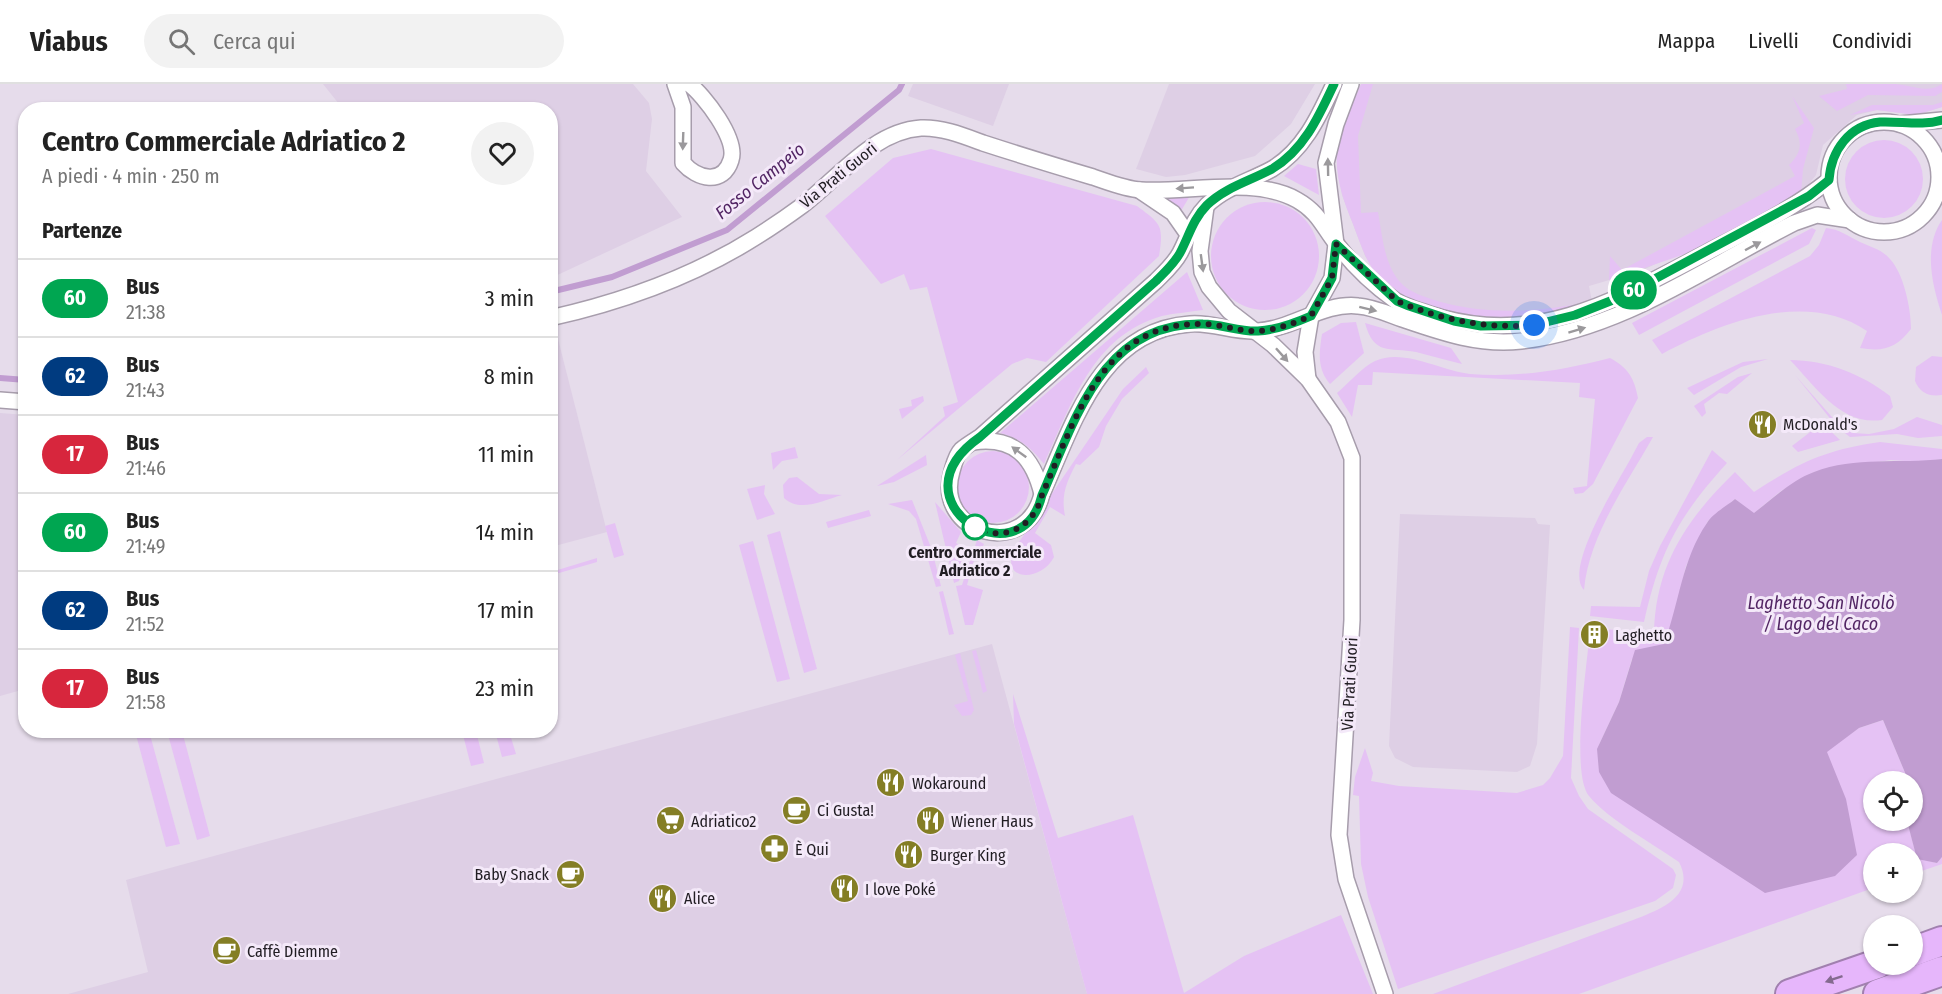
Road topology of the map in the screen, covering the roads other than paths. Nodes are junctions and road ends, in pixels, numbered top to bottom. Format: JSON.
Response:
{"nodes":[{"id":1,"x":675,"y":84,"type":"edge"},
{"id":2,"x":688,"y":84,"type":"edge"},
{"id":3,"x":1334,"y":84,"type":"edge"},
{"id":4,"x":1351,"y":84,"type":"edge"},
{"id":5,"x":1942,"y":120,"type":"edge"},
{"id":6,"x":1898,"y":124,"type":"junction"},
{"id":7,"x":1941,"y":173,"type":"edge"},
{"id":8,"x":1829,"y":180,"type":"junction"},
{"id":9,"x":1230,"y":188,"type":"junction"},
{"id":10,"x":1139,"y":190,"type":"junction"},
{"id":11,"x":1207,"y":206,"type":"junction"},
{"id":12,"x":1850,"y":220,"type":"junction"},
{"id":13,"x":1187,"y":233,"type":"junction"},
{"id":14,"x":1336,"y":244,"type":"junction"},
{"id":15,"x":558,"y":316,"type":"edge"},
{"id":16,"x":1311,"y":316,"type":"junction"},
{"id":17,"x":1257,"y":331,"type":"junction"},
{"id":18,"x":1308,"y":379,"type":"junction"},
{"id":19,"x":0,"y":400,"type":"edge"},
{"id":20,"x":18,"y":401,"type":"edge"},
{"id":21,"x":972,"y":442,"type":"junction"},
{"id":22,"x":1042,"y":495,"type":"junction"},
{"id":23,"x":1942,"y":941,"type":"edge"},
{"id":24,"x":1923,"y":948,"type":"edge"},
{"id":25,"x":1863,"y":969,"type":"edge"},
{"id":26,"x":1942,"y":971,"type":"edge"},
{"id":27,"x":1385,"y":994,"type":"edge"},
{"id":28,"x":1790,"y":994,"type":"edge"},
{"id":29,"x":1878,"y":994,"type":"edge"}],
"edges":[{"from":1,"to":2,"type":"street","one_way":true},
{"from":3,"to":9,"type":"street","name":"Via Prati Guori"},
{"from":14,"to":4,"type":"street","one_way":true},
{"from":5,"to":6,"type":"street"},
{"from":6,"to":7,"type":"street"},
{"from":6,"to":8,"type":"street"},
{"from":7,"to":12,"type":"street"},
{"from":8,"to":12,"type":"street"},
{"from":8,"to":14,"type":"street"},
{"from":9,"to":10,"type":"street","name":"Via Prati Guori","one_way":true},
{"from":9,"to":11,"type":"street","name":"Via Prati Guori"},
{"from":9,"to":14,"type":"street"},
{"from":10,"to":13,"type":"street","name":"Via Prati Guori"},
{"from":10,"to":15,"type":"street","name":"Via Prati Guori"},
{"from":11,"to":13,"type":"street","name":"Via Prati Guori"},
{"from":11,"to":17,"type":"street","one_way":true},
{"from":16,"to":12,"type":"street","one_way":true},
{"from":13,"to":21,"type":"street","name":"Via Prati Guori"},
{"from":14,"to":16,"type":"street"},
{"from":16,"to":17,"type":"street"},
{"from":16,"to":18,"type":"street"},
{"from":17,"to":18,"type":"street","name":"Via Prati Guori","one_way":true},
{"from":17,"to":22,"type":"street","name":"Via Prati Guori"},
{"from":18,"to":27,"type":"street","name":"Via Prati Guori"},
{"from":19,"to":20,"type":"street"},
{"from":22,"to":21,"type":"street","one_way":true},
{"from":21,"to":22,"type":"street","name":"Via Prati Guori"},
{"from":23,"to":24,"type":"highway"},
{"from":25,"to":28,"type":"highway","one_way":true},
{"from":26,"to":29,"type":"highway"}]}
